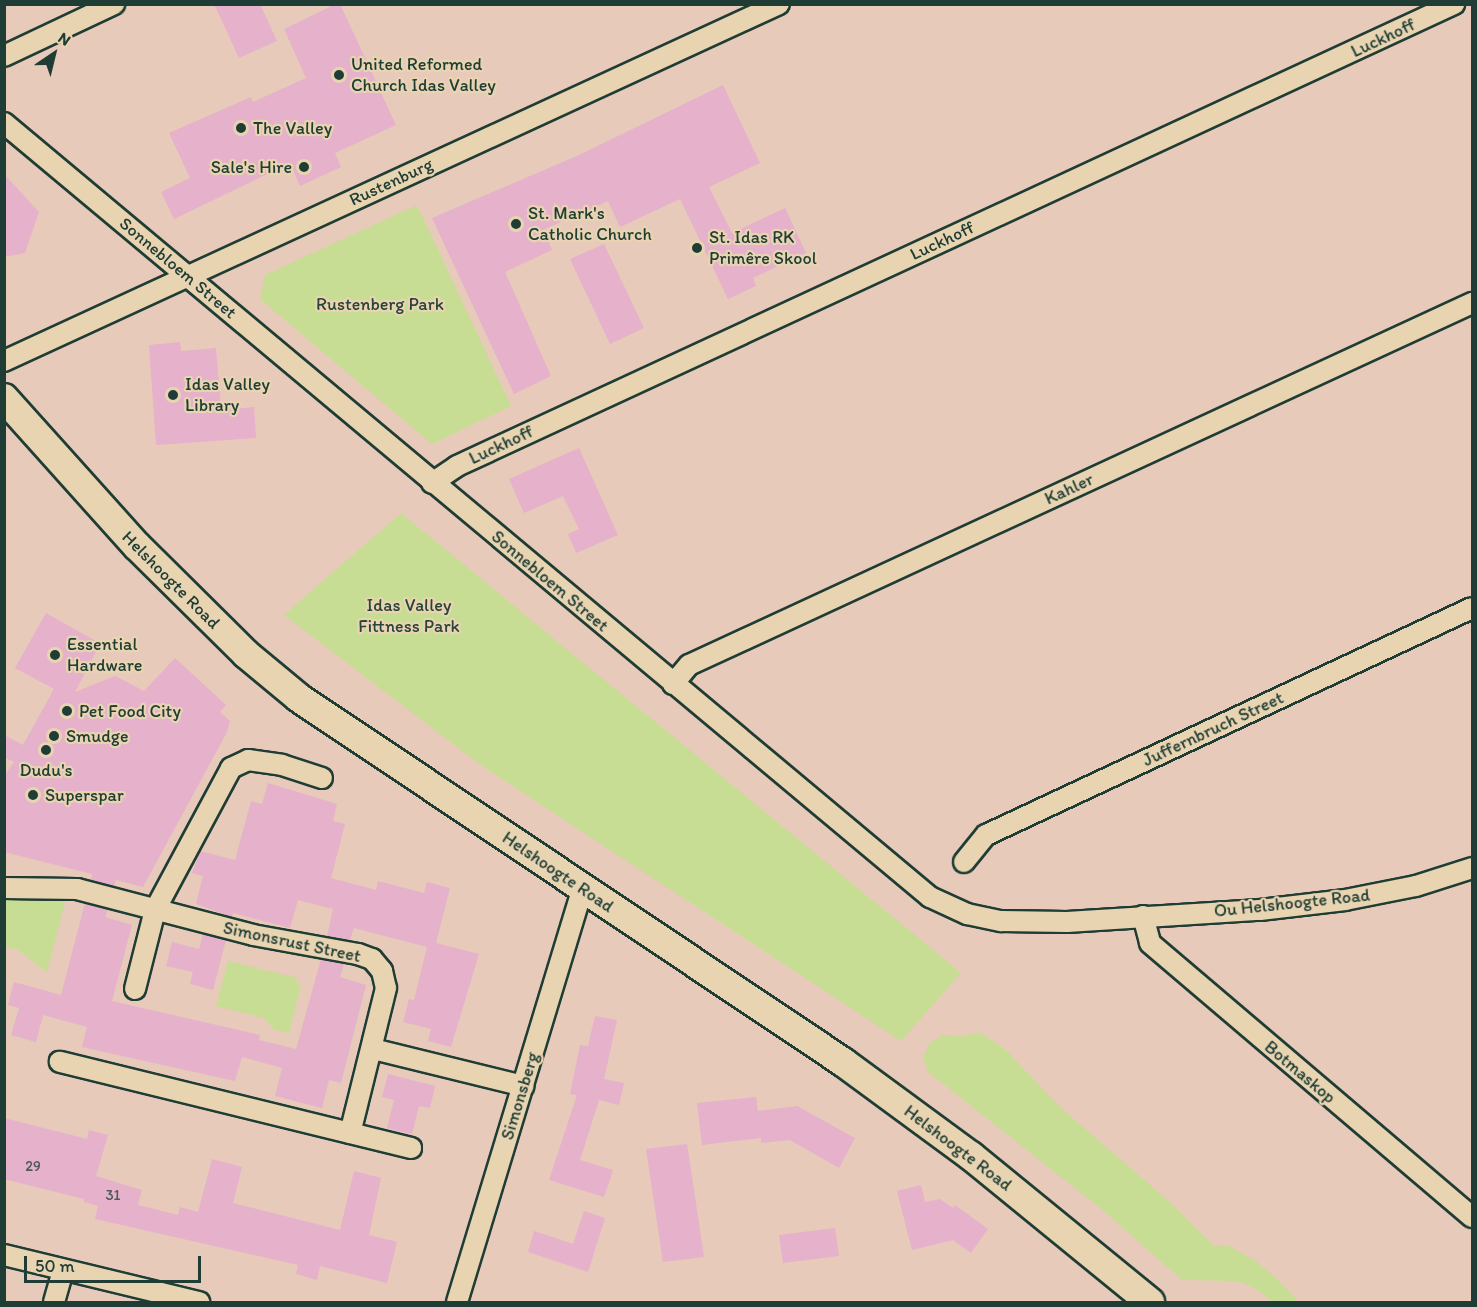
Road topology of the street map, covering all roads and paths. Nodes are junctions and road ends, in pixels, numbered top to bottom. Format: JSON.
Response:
{"nodes":[{"id":1,"x":114,"y":4,"type":"edge"},
{"id":2,"x":779,"y":4,"type":"edge"},
{"id":3,"x":1454,"y":4,"type":"edge"},
{"id":4,"x":4,"y":56,"type":"edge"},
{"id":5,"x":4,"y":123,"type":"edge"},
{"id":6,"x":188,"y":275,"type":"junction"},
{"id":7,"x":1473,"y":303,"type":"edge"},
{"id":8,"x":4,"y":362,"type":"edge"},
{"id":9,"x":4,"y":398,"type":"edge"},
{"id":10,"x":432,"y":483,"type":"junction"},
{"id":11,"x":1473,"y":608,"type":"edge"},
{"id":12,"x":673,"y":684,"type":"junction"},
{"id":13,"x":322,"y":778,"type":"dead end"},
{"id":14,"x":964,"y":862,"type":"dead end"},
{"id":15,"x":1473,"y":868,"type":"edge"},
{"id":16,"x":4,"y":888,"type":"edge"},
{"id":17,"x":583,"y":888,"type":"junction"},
{"id":18,"x":155,"y":909,"type":"junction"},
{"id":19,"x":1143,"y":916,"type":"junction"},
{"id":20,"x":135,"y":989,"type":"dead end"},
{"id":21,"x":373,"y":1049,"type":"junction"},
{"id":22,"x":60,"y":1062,"type":"dead end"},
{"id":23,"x":524,"y":1086,"type":"junction"},
{"id":24,"x":351,"y":1133,"type":"junction"},
{"id":25,"x":411,"y":1148,"type":"dead end"},
{"id":26,"x":1473,"y":1217,"type":"edge"},
{"id":27,"x":4,"y":1255,"type":"edge"},
{"id":28,"x":63,"y":1270,"type":"junction"},
{"id":29,"x":54,"y":1302,"type":"edge"},
{"id":30,"x":199,"y":1302,"type":"edge"},
{"id":31,"x":457,"y":1302,"type":"edge"},
{"id":32,"x":1150,"y":1302,"type":"edge"}],
"edges":[{"from":1,"to":4,"type":"street"},
{"from":2,"to":6,"type":"street","name":"Rustenburg"},
{"from":3,"to":10,"type":"street","name":"Luckhoff"},
{"from":5,"to":6,"type":"street","name":"Sonnebloem Street"},
{"from":6,"to":8,"type":"street","name":"Rustenburg"},
{"from":6,"to":10,"type":"street","name":"Sonnebloem Street"},
{"from":7,"to":12,"type":"street","name":"Kahler"},
{"from":9,"to":17,"type":"main road","name":"Helshoogte Road"},
{"from":10,"to":12,"type":"street","name":"Sonnebloem Street"},
{"from":11,"to":14,"type":"street","name":"Juffernbruch Street"},
{"from":12,"to":19,"type":"street","name":"Sonnebloem Street"},
{"from":13,"to":18,"type":"street"},
{"from":15,"to":19,"type":"street","name":"Ou Helshoogte Road"},
{"from":16,"to":18,"type":"street","name":"Simonsrust Street"},
{"from":17,"to":23,"type":"street","name":"Simonsberg"},
{"from":17,"to":32,"type":"main road","name":"Helshoogte Road"},
{"from":18,"to":20,"type":"street"},
{"from":18,"to":21,"type":"street","name":"Simonsrust Street"},
{"from":19,"to":26,"type":"street","name":"Botmaskop"},
{"from":21,"to":23,"type":"street"},
{"from":21,"to":24,"type":"street","name":"Simonsrust Street"},
{"from":22,"to":24,"type":"street"},
{"from":23,"to":31,"type":"street","name":"Simonsberg"},
{"from":24,"to":25,"type":"street"},
{"from":27,"to":28,"type":"street"},
{"from":28,"to":29,"type":"street"},
{"from":28,"to":30,"type":"street"}]}
